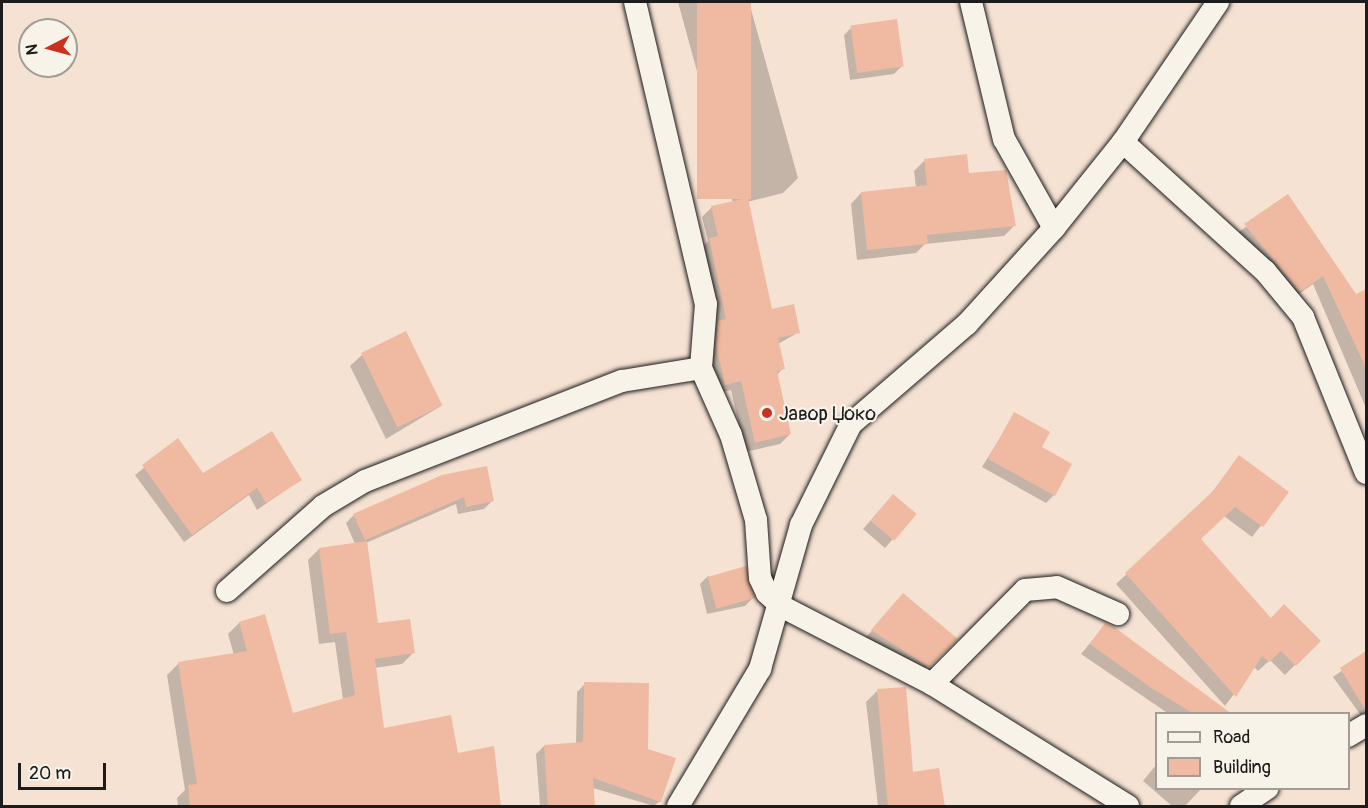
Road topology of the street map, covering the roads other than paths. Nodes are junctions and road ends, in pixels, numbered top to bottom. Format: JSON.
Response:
{"nodes":[{"id":1,"x":634,"y":2,"type":"edge"},
{"id":2,"x":971,"y":2,"type":"edge"},
{"id":3,"x":1218,"y":2,"type":"edge"},
{"id":4,"x":1123,"y":142,"type":"junction"},
{"id":5,"x":1054,"y":228,"type":"junction"},
{"id":6,"x":701,"y":368,"type":"junction"},
{"id":7,"x":1366,"y":473,"type":"edge"},
{"id":8,"x":227,"y":591,"type":"dead end"},
{"id":9,"x":781,"y":606,"type":"junction"},
{"id":10,"x":1118,"y":614,"type":"dead end"},
{"id":11,"x":932,"y":684,"type":"junction"},
{"id":12,"x":1366,"y":725,"type":"edge"},
{"id":13,"x":1350,"y":735,"type":"edge"},
{"id":14,"x":1266,"y":790,"type":"edge"},
{"id":15,"x":678,"y":807,"type":"edge"},
{"id":16,"x":1128,"y":807,"type":"edge"},
{"id":17,"x":1241,"y":807,"type":"edge"}],
"edges":[{"from":1,"to":6,"type":"street"},
{"from":2,"to":5,"type":"street"},
{"from":3,"to":4,"type":"street"},
{"from":4,"to":5,"type":"street"},
{"from":4,"to":7,"type":"street"},
{"from":5,"to":9,"type":"street"},
{"from":6,"to":8,"type":"street"},
{"from":6,"to":9,"type":"street"},
{"from":9,"to":11,"type":"street"},
{"from":9,"to":15,"type":"street"},
{"from":10,"to":11,"type":"street"},
{"from":11,"to":16,"type":"street"},
{"from":12,"to":13,"type":"street"},
{"from":14,"to":17,"type":"street"}]}
